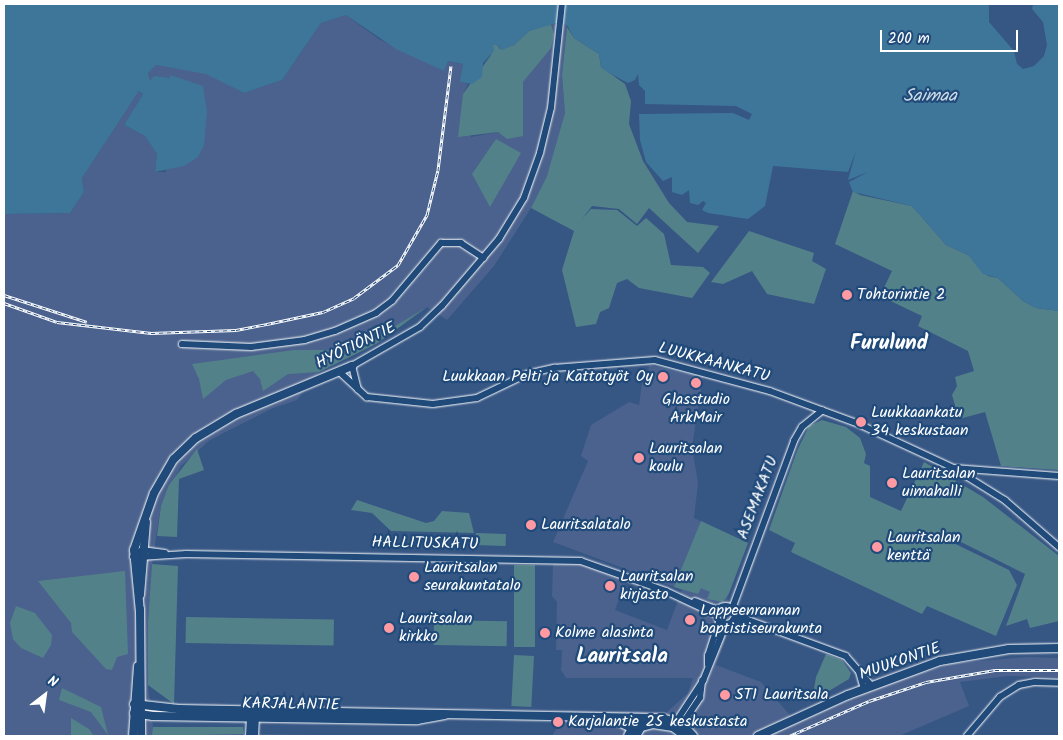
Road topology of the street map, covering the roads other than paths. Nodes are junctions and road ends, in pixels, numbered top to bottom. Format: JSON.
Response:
{"nodes":[{"id":1,"x":562,"y":4,"type":"edge"},
{"id":2,"x":484,"y":258,"type":"junction"},
{"id":3,"x":182,"y":344,"type":"dead end"},
{"id":4,"x":352,"y":366,"type":"junction"},
{"id":5,"x":340,"y":372,"type":"junction"},
{"id":6,"x":358,"y":391,"type":"junction"},
{"id":7,"x":815,"y":408,"type":"junction"},
{"id":8,"x":822,"y":411,"type":"junction"},
{"id":9,"x":810,"y":420,"type":"junction"},
{"id":10,"x":966,"y":470,"type":"junction"},
{"id":11,"x":1059,"y":476,"type":"edge"},
{"id":12,"x":148,"y":508,"type":"junction"},
{"id":13,"x":1059,"y":547,"type":"edge"},
{"id":14,"x":142,"y":554,"type":"junction"},
{"id":15,"x":133,"y":556,"type":"junction"},
{"id":16,"x":140,"y":612,"type":"junction"},
{"id":17,"x":718,"y":612,"type":"junction"},
{"id":18,"x":732,"y":613,"type":"junction"},
{"id":19,"x":719,"y":622,"type":"junction"},
{"id":20,"x":726,"y":624,"type":"junction"},
{"id":21,"x":1059,"y":648,"type":"edge"},
{"id":22,"x":708,"y":665,"type":"junction"},
{"id":23,"x":1059,"y":683,"type":"edge"},
{"id":24,"x":867,"y":687,"type":"junction"},
{"id":25,"x":138,"y":705,"type":"junction"},
{"id":26,"x":138,"y":714,"type":"junction"},
{"id":27,"x":253,"y":715,"type":"junction"},
{"id":28,"x":608,"y":717,"type":"junction"},
{"id":29,"x":623,"y":717,"type":"junction"},
{"id":30,"x":653,"y":717,"type":"junction"},
{"id":31,"x":678,"y":725,"type":"junction"},
{"id":32,"x":636,"y":729,"type":"edge"},
{"id":33,"x":133,"y":736,"type":"edge"},
{"id":34,"x":141,"y":736,"type":"edge"},
{"id":35,"x":250,"y":736,"type":"edge"},
{"id":36,"x":254,"y":736,"type":"edge"},
{"id":37,"x":628,"y":736,"type":"edge"},
{"id":38,"x":685,"y":736,"type":"edge"},
{"id":39,"x":693,"y":736,"type":"edge"},
{"id":40,"x":758,"y":736,"type":"edge"},
{"id":41,"x":967,"y":736,"type":"edge"}],
"edges":[{"from":1,"to":2,"type":"street","name":"HYÖTIÖNTIE"},
{"from":2,"to":3,"type":"street"},
{"from":2,"to":4,"type":"street","name":"HYÖTIÖNTIE"},
{"from":4,"to":5,"type":"main road","name":"HYÖTIÖNTIE"},
{"from":4,"to":6,"type":"street"},
{"from":5,"to":6,"type":"street","name":"LUUKKAANKATU"},
{"from":5,"to":12,"type":"main road","name":"HYÖTIÖNTIE"},
{"from":6,"to":7,"type":"street","name":"LUUKKAANKATU"},
{"from":7,"to":8,"type":"street","name":"LUUKKAANKATU"},
{"from":7,"to":9,"type":"street","name":"ASEMAKATU"},
{"from":8,"to":9,"type":"street","name":"ASEMAKATU"},
{"from":8,"to":10,"type":"street","name":"LUUKKAANKATU"},
{"from":9,"to":18,"type":"street","name":"ASEMAKATU"},
{"from":10,"to":11,"type":"street","name":"LUUKKAANKATU"},
{"from":10,"to":13,"type":"street"},
{"from":12,"to":14,"type":"main road","name":"HYÖTIÖNTIE"},
{"from":12,"to":15,"type":"main road","name":"HYÖTIÖNTIE"},
{"from":14,"to":15,"type":"street","name":"HALLITUSKATU"},
{"from":14,"to":16,"type":"main road","name":"HYÖTIÖNTIE"},
{"from":14,"to":17,"type":"street","name":"HALLITUSKATU"},
{"from":15,"to":16,"type":"main road","name":"HYÖTIÖNTIE"},
{"from":16,"to":25,"type":"main road","name":"HYÖTIÖNTIE"},
{"from":17,"to":18,"type":"street"},
{"from":17,"to":19,"type":"street"},
{"from":18,"to":20,"type":"street"},
{"from":18,"to":24,"type":"street"},
{"from":19,"to":20,"type":"street"},
{"from":19,"to":22,"type":"street"},
{"from":20,"to":22,"type":"street"},
{"from":21,"to":24,"type":"main road","name":"MUUKONTIE"},
{"from":22,"to":31,"type":"street"},
{"from":23,"to":41,"type":"street"},
{"from":24,"to":40,"type":"main road","name":"MUUKONTIE"},
{"from":25,"to":26,"type":"main road","name":"HYÖTIÖNTIE"},
{"from":25,"to":27,"type":"main road","name":"KARJALANTIE"},
{"from":26,"to":27,"type":"main road","name":"KARJALANTIE"},
{"from":26,"to":33,"type":"main road","name":"HYÖTIÖNTIE"},
{"from":26,"to":34,"type":"main road","name":"HYÖTIÖNTIE"},
{"from":27,"to":28,"type":"main road","name":"KARJALANTIE"},
{"from":27,"to":35,"type":"main road"},
{"from":27,"to":36,"type":"main road"},
{"from":28,"to":29,"type":"main road","name":"KARJALANTIE"},
{"from":28,"to":32,"type":"main road","name":"KARJALANTIE"},
{"from":29,"to":30,"type":"main road","name":"KARJALANTIE"},
{"from":29,"to":32,"type":"main road"},
{"from":30,"to":31,"type":"main road","name":"KARJALANTIE"},
{"from":30,"to":32,"type":"main road"},
{"from":31,"to":32,"type":"main road","name":"KARJALANTIE"},
{"from":31,"to":38,"type":"main road"},
{"from":31,"to":39,"type":"main road"},
{"from":32,"to":37,"type":"main road"}]}
